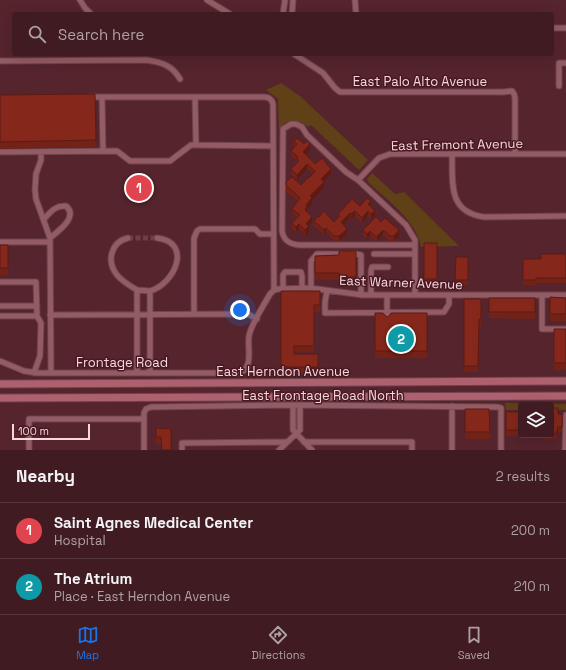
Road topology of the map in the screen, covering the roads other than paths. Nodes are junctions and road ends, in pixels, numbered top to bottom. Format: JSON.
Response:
{"nodes":[{"id":1,"x":80,"y":0,"type":"edge"},
{"id":2,"x":285,"y":0,"type":"edge"},
{"id":3,"x":293,"y":0,"type":"edge"},
{"id":4,"x":355,"y":0,"type":"edge"},
{"id":5,"x":210,"y":1,"type":"edge"},
{"id":6,"x":89,"y":12,"type":"edge"},
{"id":7,"x":227,"y":12,"type":"edge"},
{"id":8,"x":283,"y":12,"type":"edge"},
{"id":9,"x":292,"y":12,"type":"edge"},
{"id":10,"x":356,"y":12,"type":"edge"},
{"id":11,"x":554,"y":28,"type":"edge"},
{"id":12,"x":566,"y":28,"type":"edge"},
{"id":13,"x":115,"y":56,"type":"edge"},
{"id":14,"x":297,"y":56,"type":"edge"},
{"id":15,"x":0,"y":61,"type":"edge"},
{"id":16,"x":115,"y":61,"type":"junction"},
{"id":17,"x":566,"y":63,"type":"edge"},
{"id":18,"x":180,"y":79,"type":"dead end"},
{"id":19,"x":559,"y":86,"type":"dead end"},
{"id":20,"x":195,"y":96,"type":"junction"},
{"id":21,"x":86,"y":97,"type":"edge"},
{"id":22,"x":102,"y":97,"type":"junction"},
{"id":23,"x":196,"y":145,"type":"junction"},
{"id":24,"x":273,"y":146,"type":"junction"},
{"id":25,"x":0,"y":152,"type":"edge"},
{"id":26,"x":41,"y":152,"type":"junction"},
{"id":27,"x":103,"y":152,"type":"junction"},
{"id":28,"x":452,"y":154,"type":"junction"},
{"id":29,"x":515,"y":154,"type":"junction"},
{"id":30,"x":566,"y":154,"type":"edge"},
{"id":31,"x":358,"y":180,"type":"junction"},
{"id":32,"x":566,"y":216,"type":"edge"},
{"id":33,"x":44,"y":220,"type":"junction"},
{"id":34,"x":273,"y":234,"type":"junction"},
{"id":35,"x":128,"y":238,"type":"tunnel mouth"},
{"id":36,"x":157,"y":238,"type":"tunnel mouth"},
{"id":37,"x":50,"y":240,"type":"junction"},
{"id":38,"x":0,"y":242,"type":"edge"},
{"id":39,"x":415,"y":245,"type":"junction"},
{"id":40,"x":374,"y":254,"type":"dead end"},
{"id":41,"x":415,"y":254,"type":"junction"},
{"id":42,"x":388,"y":267,"type":"dead end"},
{"id":43,"x":0,"y":282,"type":"edge"},
{"id":44,"x":283,"y":288,"type":"junction"},
{"id":45,"x":302,"y":288,"type":"junction"},
{"id":46,"x":311,"y":289,"type":"junction"},
{"id":47,"x":137,"y":290,"type":"junction"},
{"id":48,"x":274,"y":290,"type":"junction"},
{"id":49,"x":150,"y":291,"type":"junction"},
{"id":50,"x":327,"y":291,"type":"junction"},
{"id":51,"x":361,"y":295,"type":"junction"},
{"id":52,"x":371,"y":295,"type":"junction"},
{"id":53,"x":387,"y":295,"type":"junction"},
{"id":54,"x":416,"y":295,"type":"junction"},
{"id":55,"x":449,"y":295,"type":"junction"},
{"id":56,"x":542,"y":296,"type":"junction"},
{"id":57,"x":566,"y":296,"type":"edge"},
{"id":58,"x":0,"y":306,"type":"edge"},
{"id":59,"x":37,"y":306,"type":"junction"},
{"id":60,"x":387,"y":313,"type":"junction"},
{"id":61,"x":137,"y":314,"type":"junction"},
{"id":62,"x":150,"y":314,"type":"junction"},
{"id":63,"x":194,"y":314,"type":"junction"},
{"id":64,"x":50,"y":315,"type":"junction"},
{"id":65,"x":0,"y":316,"type":"edge"},
{"id":66,"x":37,"y":316,"type":"junction"},
{"id":67,"x":257,"y":318,"type":"junction"},
{"id":68,"x":387,"y":320,"type":"edge"},
{"id":69,"x":566,"y":329,"type":"edge"},
{"id":70,"x":0,"y":361,"type":"edge"},
{"id":71,"x":34,"y":373,"type":"junction"},
{"id":72,"x":50,"y":373,"type":"junction"},
{"id":73,"x":137,"y":373,"type":"junction"},
{"id":74,"x":150,"y":373,"type":"junction"},
{"id":75,"x":566,"y":382,"type":"edge"},
{"id":76,"x":0,"y":384,"type":"edge"},
{"id":77,"x":566,"y":396,"type":"edge"},
{"id":78,"x":0,"y":398,"type":"edge"},
{"id":79,"x":293,"y":405,"type":"junction"},
{"id":80,"x":300,"y":405,"type":"junction"},
{"id":81,"x":452,"y":406,"type":"junction"},
{"id":82,"x":566,"y":415,"type":"edge"},
{"id":83,"x":144,"y":419,"type":"junction"},
{"id":84,"x":297,"y":434,"type":"junction"},
{"id":85,"x":286,"y":442,"type":"junction"},
{"id":86,"x":304,"y":442,"type":"junction"},
{"id":87,"x":29,"y":450,"type":"edge"},
{"id":88,"x":144,"y":450,"type":"edge"},
{"id":89,"x":182,"y":450,"type":"edge"},
{"id":90,"x":279,"y":450,"type":"edge"},
{"id":91,"x":312,"y":450,"type":"edge"},
{"id":92,"x":412,"y":450,"type":"edge"},
{"id":93,"x":452,"y":450,"type":"edge"},
{"id":94,"x":501,"y":450,"type":"edge"},
{"id":95,"x":565,"y":450,"type":"edge"}],
"edges":[{"from":1,"to":6,"type":"street"},
{"from":2,"to":8,"type":"street"},
{"from":3,"to":9,"type":"street"},
{"from":4,"to":10,"type":"street"},
{"from":5,"to":7,"type":"street"},
{"from":11,"to":12,"type":"street"},
{"from":13,"to":16,"type":"street"},
{"from":14,"to":29,"type":"street","name":"East Palo Alto Avenue"},
{"from":15,"to":16,"type":"street"},
{"from":16,"to":18,"type":"street"},
{"from":17,"to":19,"type":"street"},
{"from":20,"to":22,"type":"street"},
{"from":20,"to":23,"type":"street"},
{"from":20,"to":24,"type":"street"},
{"from":21,"to":22,"type":"street"},
{"from":22,"to":27,"type":"street"},
{"from":23,"to":24,"type":"street"},
{"from":23,"to":27,"type":"street"},
{"from":24,"to":34,"type":"street"},
{"from":25,"to":26,"type":"street"},
{"from":26,"to":27,"type":"street"},
{"from":26,"to":33,"type":"street"},
{"from":28,"to":29,"type":"street","name":"East Fremont Avenue"},
{"from":28,"to":31,"type":"street","name":"East Fremont Avenue"},
{"from":28,"to":32,"type":"street"},
{"from":29,"to":30,"type":"street","name":"East Fremont Avenue"},
{"from":31,"to":39,"type":"street"},
{"from":31,"to":39,"type":"street"},
{"from":33,"to":37,"type":"street"},
{"from":33,"to":37,"type":"street"},
{"from":34,"to":48,"type":"street"},
{"from":34,"to":63,"type":"street"},
{"from":35,"to":47,"type":"street"},
{"from":36,"to":49,"type":"street"},
{"from":37,"to":38,"type":"street"},
{"from":37,"to":64,"type":"street"},
{"from":39,"to":41,"type":"street"},
{"from":40,"to":41,"type":"street"},
{"from":41,"to":54,"type":"street"},
{"from":42,"to":52,"type":"street"},
{"from":43,"to":59,"type":"street"},
{"from":44,"to":45,"type":"street","name":"East Warner Avenue"},
{"from":44,"to":45,"type":"street"},
{"from":44,"to":48,"type":"street","name":"East Warner Avenue"},
{"from":45,"to":46,"type":"street","name":"East Warner Avenue"},
{"from":46,"to":50,"type":"street","name":"East Warner Avenue"},
{"from":46,"to":51,"type":"street"},
{"from":47,"to":49,"type":"street"},
{"from":47,"to":61,"type":"street"},
{"from":48,"to":67,"type":"street"},
{"from":49,"to":62,"type":"street"},
{"from":50,"to":51,"type":"street","name":"East Warner Avenue"},
{"from":50,"to":60,"type":"street"},
{"from":51,"to":52,"type":"street","name":"East Warner Avenue"},
{"from":52,"to":53,"type":"street","name":"East Warner Avenue"},
{"from":53,"to":54,"type":"street","name":"East Warner Avenue"},
{"from":53,"to":60,"type":"street"},
{"from":54,"to":55,"type":"street","name":"East Warner Avenue"},
{"from":55,"to":56,"type":"street","name":"East Warner Avenue"},
{"from":55,"to":60,"type":"street"},
{"from":56,"to":57,"type":"street","name":"East Warner Avenue"},
{"from":56,"to":69,"type":"street"},
{"from":58,"to":59,"type":"street"},
{"from":59,"to":66,"type":"street"},
{"from":60,"to":68,"type":"street"},
{"from":61,"to":62,"type":"street"},
{"from":61,"to":64,"type":"street"},
{"from":61,"to":73,"type":"street"},
{"from":62,"to":63,"type":"street"},
{"from":62,"to":74,"type":"street"},
{"from":63,"to":67,"type":"street"},
{"from":64,"to":72,"type":"street"},
{"from":65,"to":66,"type":"street"},
{"from":66,"to":71,"type":"street"},
{"from":67,"to":74,"type":"street","name":"Frontage Road"},
{"from":70,"to":71,"type":"street","name":"Frontage Road"},
{"from":71,"to":72,"type":"street","name":"Frontage Road"},
{"from":72,"to":73,"type":"street","name":"Frontage Road"},
{"from":73,"to":74,"type":"street","name":"Frontage Road"},
{"from":75,"to":76,"type":"main road","name":"East Herndon Avenue"},
{"from":77,"to":78,"type":"main road","name":"East Herndon Avenue"},
{"from":79,"to":80,"type":"street","name":"East Frontage Road North"},
{"from":79,"to":83,"type":"street","name":"East Frontage Road North"},
{"from":79,"to":84,"type":"street"},
{"from":80,"to":81,"type":"street","name":"East Frontage Road North"},
{"from":80,"to":84,"type":"street"},
{"from":81,"to":93,"type":"street"},
{"from":81,"to":94,"type":"street","name":"East Frontage Road North"},
{"from":82,"to":95,"type":"street"},
{"from":83,"to":87,"type":"street"},
{"from":83,"to":88,"type":"street"},
{"from":84,"to":85,"type":"street"},
{"from":84,"to":86,"type":"street"},
{"from":85,"to":89,"type":"street"},
{"from":85,"to":90,"type":"street"},
{"from":86,"to":91,"type":"street"},
{"from":86,"to":92,"type":"street"}]}
